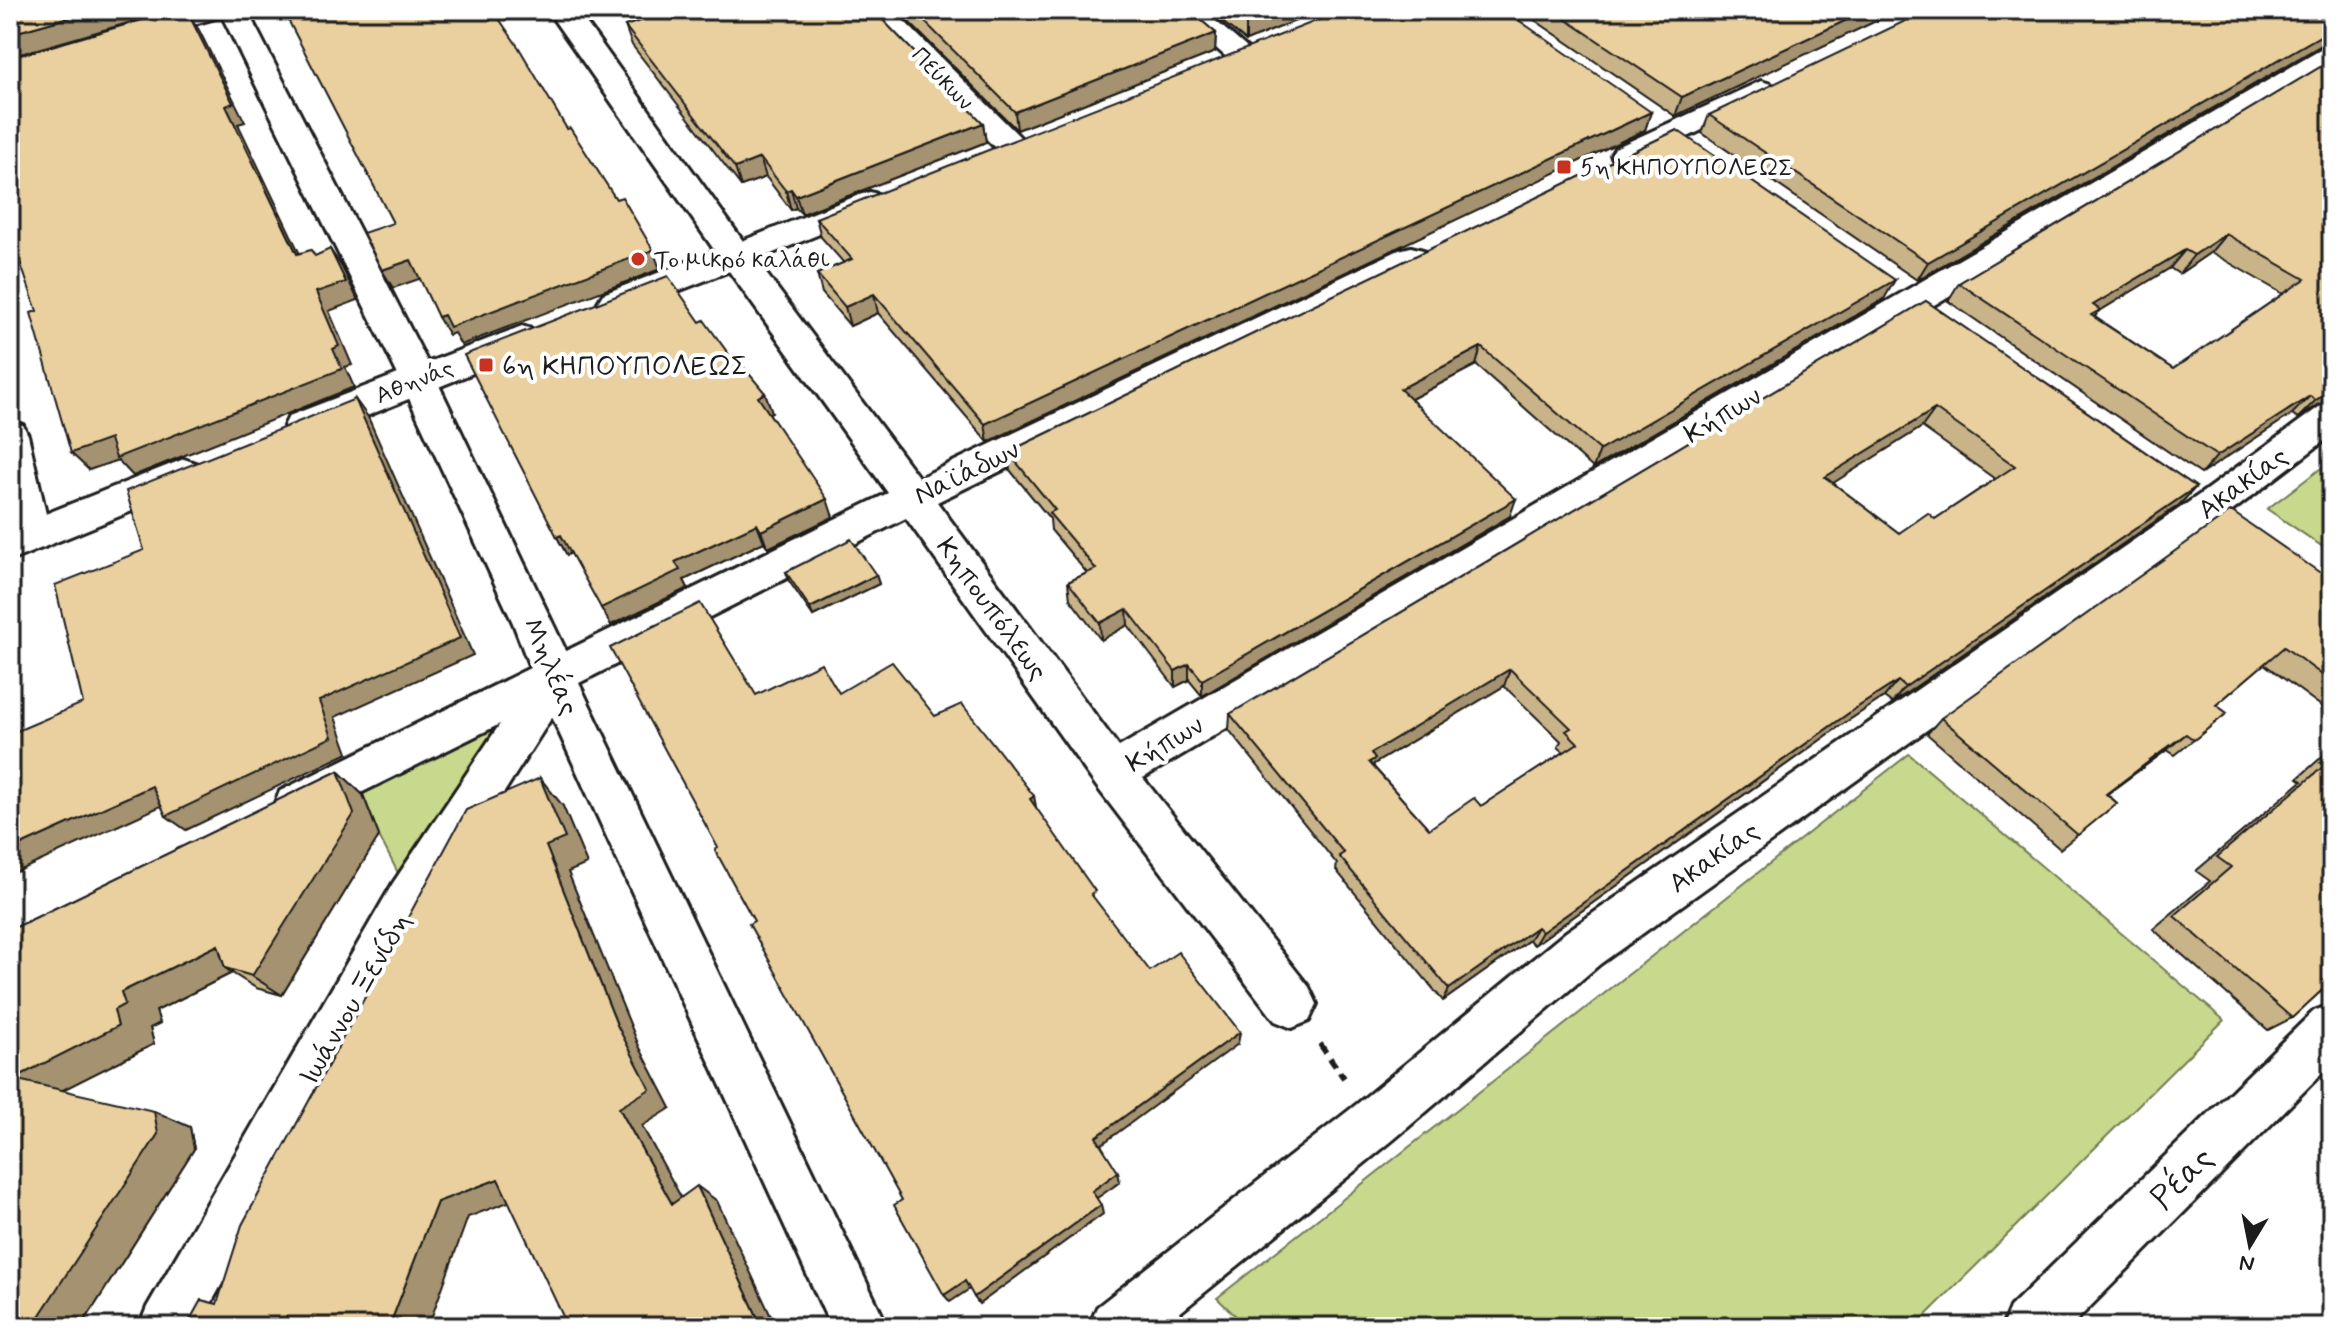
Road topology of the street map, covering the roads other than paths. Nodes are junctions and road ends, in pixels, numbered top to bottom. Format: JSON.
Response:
{"nodes":[{"id":1,"x":213,"y":10,"type":"edge"},
{"id":2,"x":233,"y":10,"type":"edge"},
{"id":3,"x":562,"y":10,"type":"edge"},
{"id":4,"x":877,"y":10,"type":"edge"},
{"id":5,"x":1186,"y":10,"type":"edge"},
{"id":6,"x":111,"y":40,"type":"edge"},
{"id":7,"x":1270,"y":44,"type":"edge"},
{"id":8,"x":1241,"y":55,"type":"junction"},
{"id":9,"x":2332,"y":55,"type":"edge"},
{"id":10,"x":1212,"y":66,"type":"edge"},
{"id":11,"x":1787,"y":78,"type":"edge"},
{"id":12,"x":1660,"y":124,"type":"junction"},
{"id":13,"x":1038,"y":134,"type":"edge"},
{"id":14,"x":1010,"y":145,"type":"junction"},
{"id":15,"x":981,"y":157,"type":"edge"},
{"id":16,"x":1710,"y":158,"type":"edge"},
{"id":17,"x":1602,"y":167,"type":"edge"},
{"id":18,"x":894,"y":192,"type":"edge"},
{"id":19,"x":1446,"y":241,"type":"edge"},
{"id":20,"x":736,"y":256,"type":"junction"},
{"id":21,"x":418,"y":379,"type":"junction"},
{"id":22,"x":2332,"y":416,"type":"edge"},
{"id":23,"x":10,"y":435,"type":"edge"},
{"id":24,"x":275,"y":437,"type":"edge"},
{"id":25,"x":217,"y":461,"type":"edge"},
{"id":26,"x":913,"y":497,"type":"junction"},
{"id":27,"x":21,"y":540,"type":"edge"},
{"id":28,"x":555,"y":677,"type":"junction"},
{"id":29,"x":1113,"y":773,"type":"junction"},
{"id":30,"x":261,"y":822,"type":"edge"},
{"id":31,"x":1292,"y":1004,"type":"road end"},
{"id":32,"x":2332,"y":1028,"type":"edge"},
{"id":33,"x":167,"y":1327,"type":"edge"},
{"id":34,"x":860,"y":1327,"type":"edge"},
{"id":35,"x":1117,"y":1327,"type":"edge"},
{"id":36,"x":2030,"y":1327,"type":"edge"}],
"edges":[{"from":1,"to":6,"type":"street"},
{"from":2,"to":21,"type":"street","name":"Μηλέας"},
{"from":3,"to":20,"type":"street","name":"Κηπουπόλεως"},
{"from":4,"to":14,"type":"street","name":"Πεύκων"},
{"from":5,"to":8,"type":"street"},
{"from":7,"to":8,"type":"street"},
{"from":8,"to":10,"type":"street"},
{"from":9,"to":29,"type":"street","name":"Κήπων"},
{"from":11,"to":12,"type":"street"},
{"from":12,"to":16,"type":"street"},
{"from":12,"to":17,"type":"street"},
{"from":13,"to":14,"type":"street"},
{"from":14,"to":15,"type":"street"},
{"from":18,"to":20,"type":"street","name":"Αθηνάς"},
{"from":19,"to":26,"type":"street","name":"Ναϊάδων"},
{"from":20,"to":21,"type":"street","name":"Αθηνάς"},
{"from":20,"to":26,"type":"street","name":"Κηπουπόλεως"},
{"from":21,"to":24,"type":"street","name":"Αθηνάς"},
{"from":21,"to":28,"type":"street","name":"Μηλέας"},
{"from":22,"to":35,"type":"street","name":"Ακακίας"},
{"from":23,"to":27,"type":"street"},
{"from":25,"to":27,"type":"street"},
{"from":26,"to":28,"type":"street","name":"Ναϊάδων"},
{"from":26,"to":29,"type":"street","name":"Κηπουπόλεως"},
{"from":28,"to":30,"type":"street","name":"Ναϊάδων"},
{"from":28,"to":33,"type":"street","name":"Ιωάννου Ξενίδη"},
{"from":28,"to":34,"type":"street","name":"Μηλέας"},
{"from":29,"to":31,"type":"street","name":"Κηπουπόλεως"},
{"from":32,"to":36,"type":"street","name":"Ρέας"}]}
